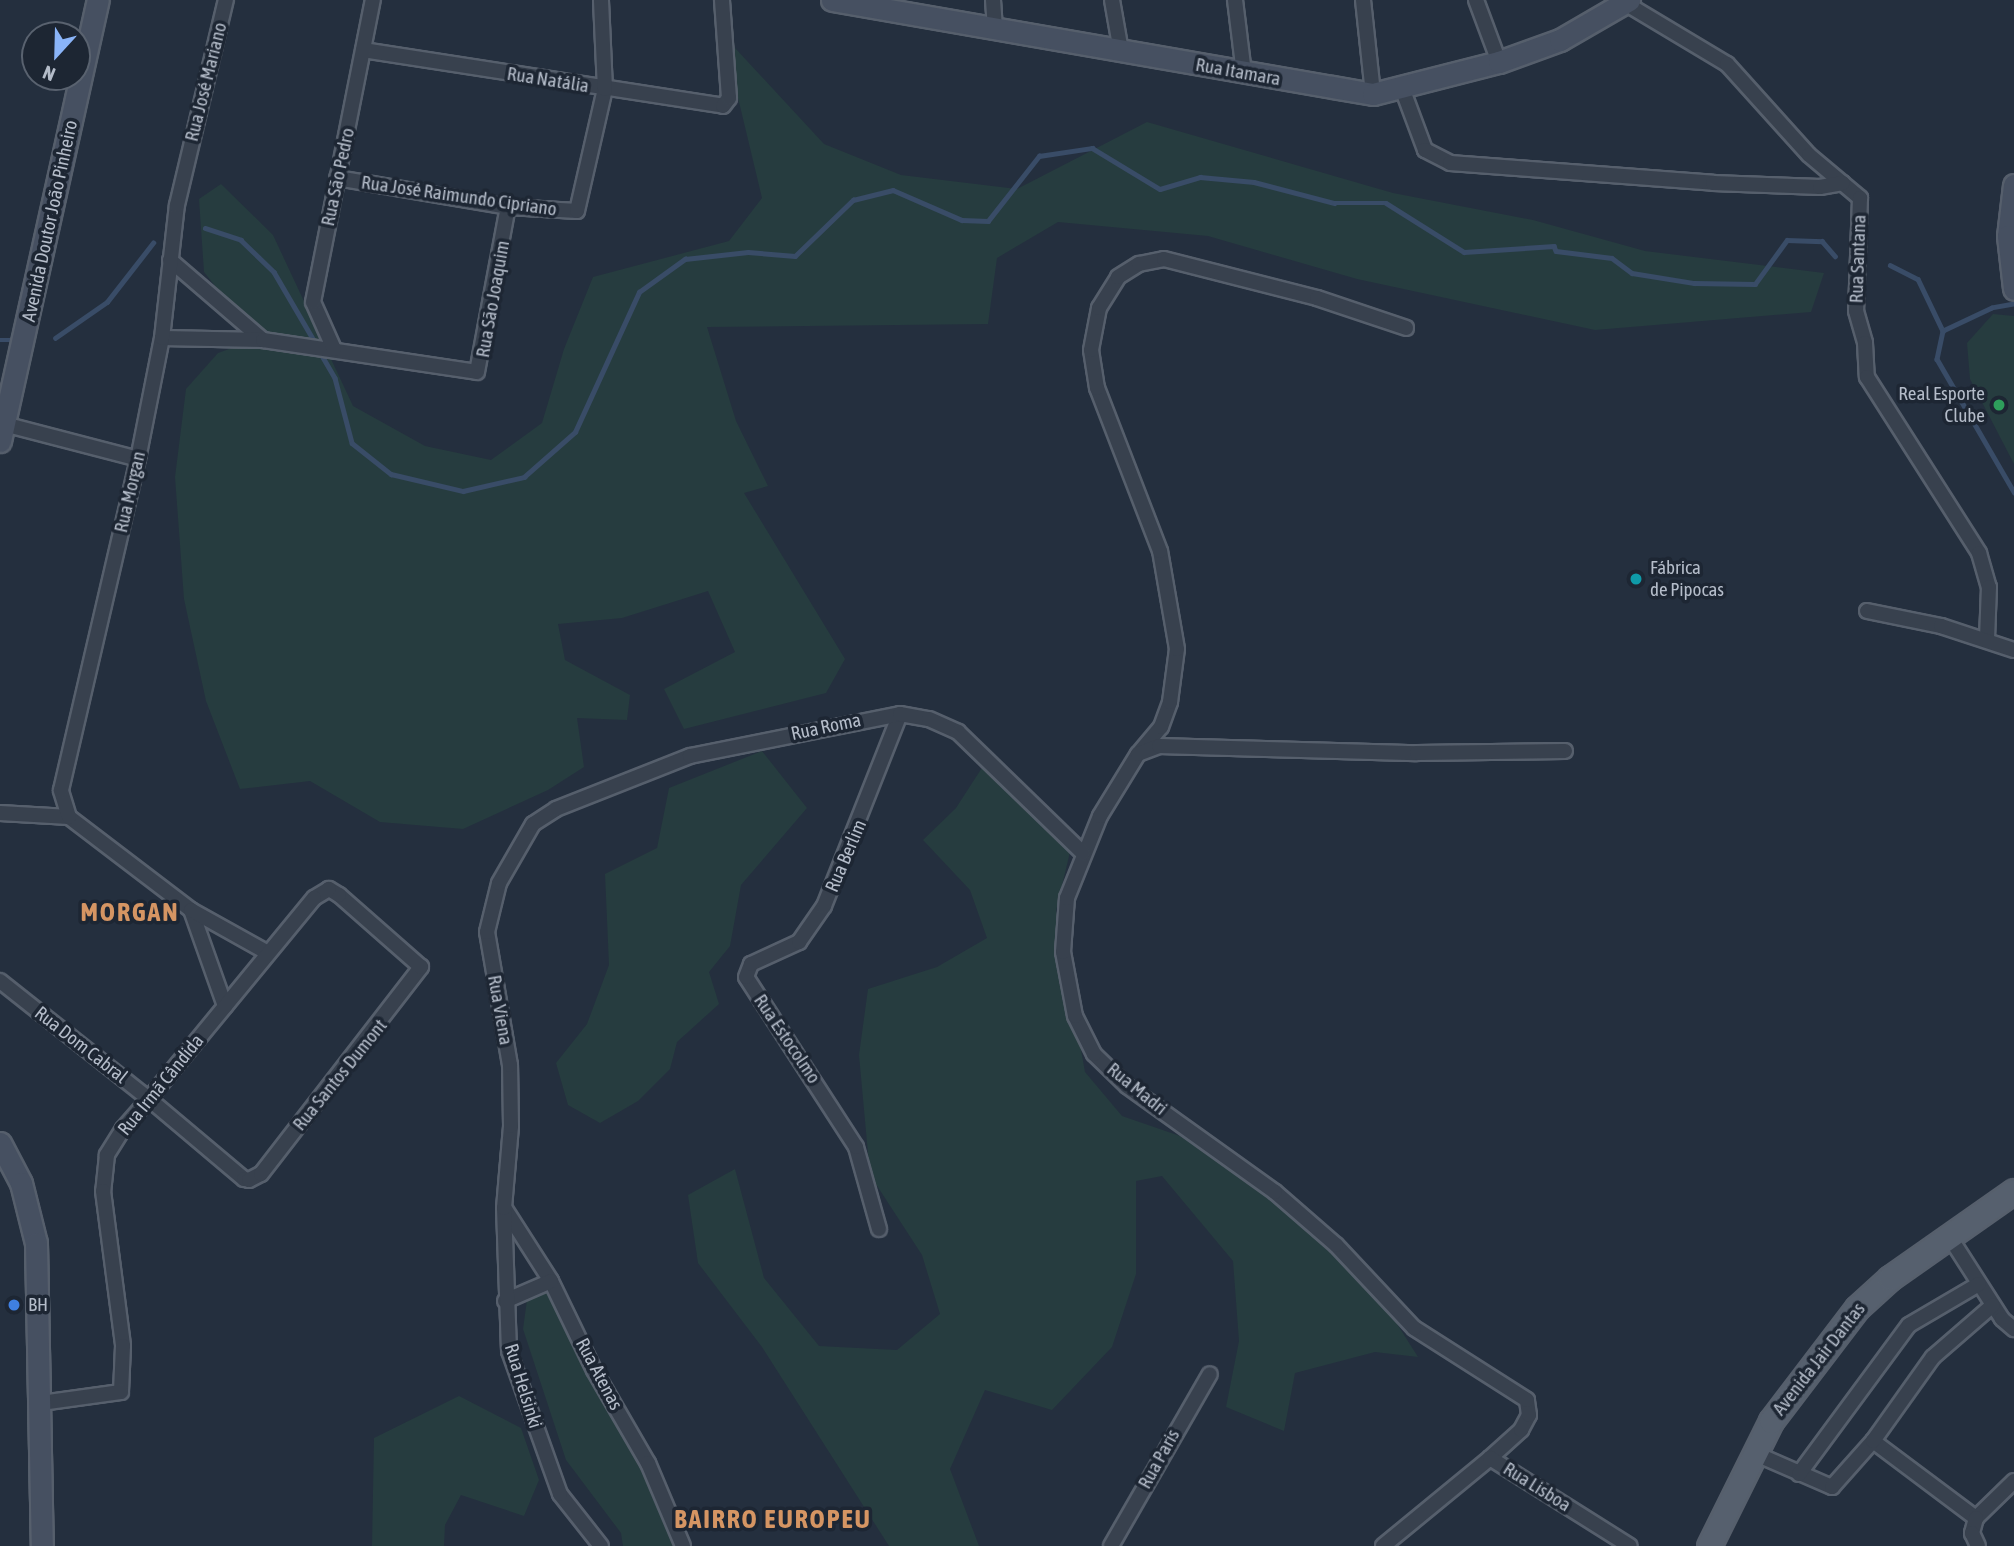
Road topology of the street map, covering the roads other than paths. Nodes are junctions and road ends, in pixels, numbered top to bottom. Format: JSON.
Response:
{"nodes":[{"id":1,"x":98,"y":0,"type":"edge"},
{"id":2,"x":226,"y":0,"type":"edge"},
{"id":3,"x":373,"y":0,"type":"edge"},
{"id":4,"x":601,"y":0,"type":"edge"},
{"id":5,"x":722,"y":0,"type":"edge"},
{"id":6,"x":832,"y":0,"type":"edge"},
{"id":7,"x":993,"y":0,"type":"edge"},
{"id":8,"x":1112,"y":0,"type":"edge"},
{"id":9,"x":1235,"y":0,"type":"edge"},
{"id":10,"x":1363,"y":0,"type":"edge"},
{"id":11,"x":1476,"y":0,"type":"edge"},
{"id":12,"x":1624,"y":2,"type":"edge"},
{"id":13,"x":865,"y":3,"type":"edge"},
{"id":14,"x":995,"y":30,"type":"junction"},
{"id":15,"x":363,"y":50,"type":"junction"},
{"id":16,"x":1121,"y":51,"type":"junction"},
{"id":17,"x":1499,"y":62,"type":"junction"},
{"id":18,"x":1244,"y":72,"type":"junction"},
{"id":19,"x":1402,"y":88,"type":"junction"},
{"id":20,"x":605,"y":89,"type":"junction"},
{"id":21,"x":1373,"y":93,"type":"junction"},
{"id":22,"x":186,"y":163,"type":"joint"},
{"id":23,"x":337,"y":178,"type":"junction"},
{"id":24,"x":1843,"y":183,"type":"junction"},
{"id":25,"x":2014,"y":185,"type":"edge"},
{"id":26,"x":509,"y":206,"type":"junction"},
{"id":27,"x":170,"y":260,"type":"junction"},
{"id":28,"x":2012,"y":284,"type":"edge"},
{"id":29,"x":1406,"y":328,"type":"dead end"},
{"id":30,"x":162,"y":338,"type":"junction"},
{"id":31,"x":264,"y":340,"type":"junction"},
{"id":32,"x":334,"y":349,"type":"junction"},
{"id":33,"x":2,"y":433,"type":"edge"},
{"id":34,"x":138,"y":459,"type":"junction"},
{"id":35,"x":1867,"y":611,"type":"dead end"},
{"id":36,"x":1987,"y":640,"type":"junction"},
{"id":37,"x":2014,"y":650,"type":"edge"},
{"id":38,"x":900,"y":714,"type":"junction"},
{"id":39,"x":1565,"y":751,"type":"dead end"},
{"id":40,"x":1138,"y":754,"type":"junction"},
{"id":41,"x":0,"y":813,"type":"edge"},
{"id":42,"x":69,"y":817,"type":"junction"},
{"id":43,"x":533,"y":824,"type":"joint"},
{"id":44,"x":1083,"y":853,"type":"junction"},
{"id":45,"x":191,"y":910,"type":"junction"},
{"id":46,"x":268,"y":953,"type":"junction"},
{"id":47,"x":751,"y":964,"type":"joint"},
{"id":48,"x":418,"y":976,"type":"joint"},
{"id":49,"x":0,"y":981,"type":"edge"},
{"id":50,"x":225,"y":1006,"type":"junction"},
{"id":51,"x":149,"y":1099,"type":"junction"},
{"id":52,"x":0,"y":1143,"type":"edge"},
{"id":53,"x":261,"y":1174,"type":"joint"},
{"id":54,"x":2014,"y":1191,"type":"edge"},
{"id":55,"x":504,"y":1208,"type":"junction"},
{"id":56,"x":879,"y":1228,"type":"dead end"},
{"id":57,"x":1949,"y":1236,"type":"junction"},
{"id":58,"x":551,"y":1281,"type":"junction"},
{"id":59,"x":1979,"y":1284,"type":"junction"},
{"id":60,"x":505,"y":1301,"type":"junction"},
{"id":61,"x":1993,"y":1305,"type":"junction"},
{"id":62,"x":2014,"y":1329,"type":"edge"},
{"id":63,"x":1210,"y":1374,"type":"dead end"},
{"id":64,"x":41,"y":1403,"type":"junction"},
{"id":65,"x":1873,"y":1441,"type":"junction"},
{"id":66,"x":1756,"y":1454,"type":"junction"},
{"id":67,"x":1490,"y":1458,"type":"junction"},
{"id":68,"x":1799,"y":1474,"type":"junction"},
{"id":69,"x":2014,"y":1481,"type":"edge"},
{"id":70,"x":1976,"y":1518,"type":"junction"},
{"id":71,"x":43,"y":1546,"type":"edge"},
{"id":72,"x":601,"y":1546,"type":"edge"},
{"id":73,"x":683,"y":1546,"type":"edge"},
{"id":74,"x":1111,"y":1546,"type":"edge"},
{"id":75,"x":1383,"y":1546,"type":"edge"},
{"id":76,"x":1630,"y":1546,"type":"edge"},
{"id":77,"x":1709,"y":1546,"type":"edge"},
{"id":78,"x":1979,"y":1546,"type":"edge"}],
"edges":[{"from":1,"to":33,"type":"street","name":"Avenida Doutor João Pinheiro"},
{"from":2,"to":22,"type":"street","name":"Rua José Mariano"},
{"from":3,"to":15,"type":"street","name":"Rua São Pedro"},
{"from":4,"to":20,"type":"street"},
{"from":5,"to":20,"type":"street","name":"Rua Natália"},
{"from":6,"to":13,"type":"street","name":"Rua Itamara"},
{"from":7,"to":14,"type":"street"},
{"from":8,"to":16,"type":"street"},
{"from":9,"to":18,"type":"street"},
{"from":10,"to":21,"type":"street"},
{"from":11,"to":17,"type":"street"},
{"from":12,"to":17,"type":"street","name":"Rua Itamara"},
{"from":12,"to":24,"type":"street","name":"Rua Santana"},
{"from":13,"to":14,"type":"street","name":"Rua Itamara"},
{"from":14,"to":16,"type":"street","name":"Rua Itamara"},
{"from":15,"to":20,"type":"street","name":"Rua Natália"},
{"from":15,"to":23,"type":"street","name":"Rua São Pedro"},
{"from":16,"to":18,"type":"street","name":"Rua Itamara"},
{"from":17,"to":19,"type":"street","name":"Rua Itamara"},
{"from":18,"to":21,"type":"street","name":"Rua Itamara"},
{"from":19,"to":21,"type":"street","name":"Rua Itamara"},
{"from":19,"to":24,"type":"street"},
{"from":20,"to":26,"type":"street","name":"Rua José Raimundo Cipriano"},
{"from":22,"to":27,"type":"street","name":"Rua Morgan"},
{"from":23,"to":26,"type":"street","name":"Rua José Raimundo Cipriano"},
{"from":23,"to":32,"type":"street","name":"Rua São Pedro"},
{"from":24,"to":36,"type":"street","name":"Rua Santana"},
{"from":25,"to":28,"type":"street"},
{"from":26,"to":32,"type":"street","name":"Rua São Joaquim"},
{"from":27,"to":30,"type":"street","name":"Rua Morgan"},
{"from":27,"to":31,"type":"street"},
{"from":29,"to":40,"type":"street","name":"Rua Madri"},
{"from":30,"to":31,"type":"street"},
{"from":30,"to":34,"type":"street","name":"Rua Morgan"},
{"from":31,"to":32,"type":"street"},
{"from":33,"to":34,"type":"street"},
{"from":34,"to":42,"type":"street","name":"Rua Morgan"},
{"from":35,"to":36,"type":"street"},
{"from":36,"to":37,"type":"street"},
{"from":38,"to":43,"type":"street","name":"Rua Roma"},
{"from":38,"to":44,"type":"street","name":"Rua Roma"},
{"from":38,"to":47,"type":"street","name":"Rua Berlim"},
{"from":39,"to":40,"type":"street"},
{"from":40,"to":44,"type":"street","name":"Rua Madri"},
{"from":41,"to":42,"type":"street"},
{"from":42,"to":45,"type":"street"},
{"from":43,"to":55,"type":"street","name":"Rua Viena"},
{"from":44,"to":67,"type":"street","name":"Rua Madri"},
{"from":45,"to":46,"type":"street"},
{"from":45,"to":50,"type":"street"},
{"from":46,"to":48,"type":"street","name":"Rua Irmã Cândida"},
{"from":46,"to":50,"type":"street","name":"Rua Irmã Cândida"},
{"from":47,"to":56,"type":"street","name":"Rua Estocolmo"},
{"from":48,"to":53,"type":"street","name":"Rua Santos Dumont"},
{"from":49,"to":51,"type":"street","name":"Rua Dom Cabral"},
{"from":50,"to":51,"type":"street","name":"Rua Irmã Cândida"},
{"from":51,"to":53,"type":"street","name":"Rua Dom Cabral"},
{"from":51,"to":64,"type":"street","name":"Rua Irmã Cândida"},
{"from":52,"to":64,"type":"street"},
{"from":54,"to":57,"type":"main road","name":"Avenida Jair Dantas"},
{"from":55,"to":58,"type":"street","name":"Rua Atenas"},
{"from":55,"to":60,"type":"street","name":"Rua Helsinki"},
{"from":57,"to":59,"type":"street"},
{"from":57,"to":66,"type":"main road","name":"Avenida Jair Dantas"},
{"from":58,"to":60,"type":"street"},
{"from":58,"to":73,"type":"street","name":"Rua Atenas"},
{"from":59,"to":61,"type":"street"},
{"from":59,"to":68,"type":"street"},
{"from":60,"to":72,"type":"street","name":"Rua Helsinki"},
{"from":61,"to":62,"type":"street"},
{"from":61,"to":65,"type":"street"},
{"from":63,"to":74,"type":"street","name":"Rua Paris"},
{"from":64,"to":71,"type":"street"},
{"from":65,"to":68,"type":"street"},
{"from":65,"to":70,"type":"street"},
{"from":66,"to":68,"type":"street"},
{"from":66,"to":77,"type":"main road","name":"Avenida Jair Dantas"},
{"from":67,"to":75,"type":"street","name":"Rua Lisboa"},
{"from":67,"to":76,"type":"street","name":"Rua Lisboa"},
{"from":69,"to":70,"type":"street"},
{"from":70,"to":78,"type":"street"}]}
